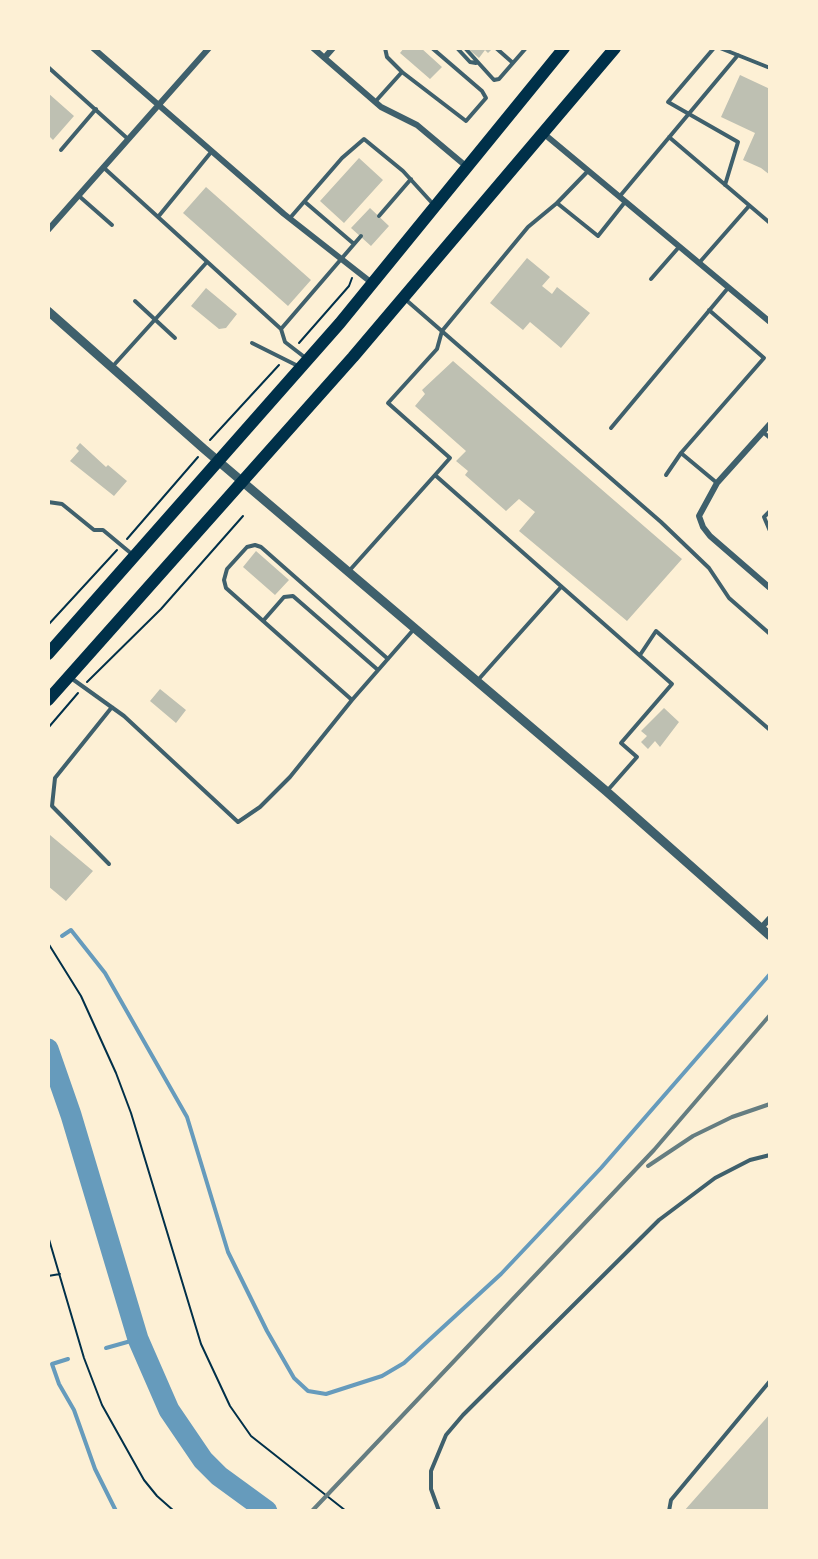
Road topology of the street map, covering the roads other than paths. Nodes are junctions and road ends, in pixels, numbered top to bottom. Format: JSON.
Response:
{"nodes":[{"id":1,"x":93,"y":48,"type":"edge"},
{"id":2,"x":209,"y":48,"type":"edge"},
{"id":3,"x":313,"y":48,"type":"edge"},
{"id":4,"x":333,"y":48,"type":"edge"},
{"id":5,"x":385,"y":48,"type":"edge"},
{"id":6,"x":432,"y":48,"type":"edge"},
{"id":7,"x":457,"y":48,"type":"edge"},
{"id":8,"x":465,"y":48,"type":"edge"},
{"id":9,"x":496,"y":48,"type":"edge"},
{"id":10,"x":526,"y":48,"type":"edge"},
{"id":11,"x":564,"y":48,"type":"edge"},
{"id":12,"x":615,"y":48,"type":"edge"},
{"id":13,"x":714,"y":48,"type":"edge"},
{"id":14,"x":720,"y":48,"type":"edge"},
{"id":15,"x":738,"y":55,"type":"junction"},
{"id":16,"x":326,"y":56,"type":"junction"},
{"id":17,"x":477,"y":63,"type":"junction"},
{"id":18,"x":513,"y":63,"type":"junction"},
{"id":19,"x":48,"y":67,"type":"edge"},
{"id":20,"x":770,"y":68,"type":"edge"},
{"id":21,"x":402,"y":72,"type":"junction"},
{"id":22,"x":375,"y":102,"type":"junction"},
{"id":23,"x":158,"y":104,"type":"junction"},
{"id":24,"x":96,"y":109,"type":"junction"},
{"id":25,"x":689,"y":114,"type":"junction"},
{"id":26,"x":543,"y":134,"type":"junction"},
{"id":27,"x":669,"y":137,"type":"junction"},
{"id":28,"x":128,"y":139,"type":"junction"},
{"id":29,"x":61,"y":150,"type":"dead end"},
{"id":30,"x":212,"y":151,"type":"junction"},
{"id":31,"x":103,"y":167,"type":"junction"},
{"id":32,"x":467,"y":167,"type":"junction"},
{"id":33,"x":588,"y":171,"type":"junction"},
{"id":34,"x":411,"y":179,"type":"junction"},
{"id":35,"x":725,"y":185,"type":"junction"},
{"id":36,"x":79,"y":195,"type":"junction"},
{"id":37,"x":619,"y":197,"type":"junction"},
{"id":38,"x":304,"y":201,"type":"junction"},
{"id":39,"x":625,"y":202,"type":"junction"},
{"id":40,"x":557,"y":203,"type":"junction"},
{"id":41,"x":435,"y":206,"type":"junction"},
{"id":42,"x":749,"y":206,"type":"junction"},
{"id":43,"x":379,"y":216,"type":"dead end"},
{"id":44,"x":158,"y":217,"type":"junction"},
{"id":45,"x":290,"y":219,"type":"junction"},
{"id":46,"x":770,"y":223,"type":"edge"},
{"id":47,"x":112,"y":225,"type":"dead end"},
{"id":48,"x":48,"y":230,"type":"edge"},
{"id":49,"x":361,"y":236,"type":"dead end"},
{"id":50,"x":354,"y":244,"type":"junction"},
{"id":51,"x":679,"y":247,"type":"junction"},
{"id":52,"x":342,"y":258,"type":"junction"},
{"id":53,"x":207,"y":262,"type":"junction"},
{"id":54,"x":699,"y":263,"type":"junction"},
{"id":55,"x":651,"y":279,"type":"dead end"},
{"id":56,"x":372,"y":283,"type":"junction"},
{"id":57,"x":728,"y":288,"type":"junction"},
{"id":58,"x":403,"y":297,"type":"junction"},
{"id":59,"x":135,"y":301,"type":"dead end"},
{"id":60,"x":709,"y":310,"type":"junction"},
{"id":61,"x":48,"y":311,"type":"edge"},
{"id":62,"x":155,"y":319,"type":"junction"},
{"id":63,"x":770,"y":322,"type":"edge"},
{"id":64,"x":281,"y":329,"type":"junction"},
{"id":65,"x":442,"y":331,"type":"junction"},
{"id":66,"x":175,"y":338,"type":"dead end"},
{"id":67,"x":252,"y":343,"type":"dead end"},
{"id":68,"x":304,"y":364,"type":"junction"},
{"id":69,"x":112,"y":367,"type":"junction"},
{"id":70,"x":770,"y":424,"type":"edge"},
{"id":71,"x":611,"y":428,"type":"dead end"},
{"id":72,"x":762,"y":432,"type":"junction"},
{"id":73,"x":770,"y":438,"type":"edge"},
{"id":74,"x":681,"y":453,"type":"junction"},
{"id":75,"x":218,"y":461,"type":"junction"},
{"id":76,"x":435,"y":475,"type":"junction"},
{"id":77,"x":666,"y":475,"type":"dead end"},
{"id":78,"x":242,"y":482,"type":"junction"},
{"id":79,"x":717,"y":483,"type":"junction"},
{"id":80,"x":48,"y":502,"type":"edge"},
{"id":81,"x":770,"y":511,"type":"edge"},
{"id":82,"x":770,"y":531,"type":"edge"},
{"id":83,"x":134,"y":556,"type":"junction"},
{"id":84,"x":348,"y":572,"type":"junction"},
{"id":85,"x":561,"y":586,"type":"junction"},
{"id":86,"x":770,"y":588,"type":"edge"},
{"id":87,"x":263,"y":621,"type":"junction"},
{"id":88,"x":415,"y":628,"type":"junction"},
{"id":89,"x":770,"y":634,"type":"edge"},
{"id":90,"x":48,"y":654,"type":"edge"},
{"id":91,"x":640,"y":655,"type":"junction"},
{"id":92,"x":388,"y":659,"type":"junction"},
{"id":93,"x":378,"y":670,"type":"junction"},
{"id":94,"x":68,"y":676,"type":"junction"},
{"id":95,"x":477,"y":682,"type":"junction"},
{"id":96,"x":48,"y":700,"type":"edge"},
{"id":97,"x":352,"y":700,"type":"junction"},
{"id":98,"x":112,"y":707,"type":"junction"},
{"id":99,"x":770,"y":730,"type":"edge"},
{"id":100,"x":606,"y":791,"type":"junction"},
{"id":101,"x":109,"y":864,"type":"dead end"},
{"id":102,"x":770,"y":918,"type":"edge"},
{"id":103,"x":761,"y":928,"type":"junction"},
{"id":104,"x":770,"y":936,"type":"edge"},
{"id":105,"x":770,"y":1155,"type":"edge"},
{"id":106,"x":770,"y":1381,"type":"edge"},
{"id":107,"x":439,"y":1511,"type":"edge"},
{"id":108,"x":669,"y":1511,"type":"edge"}],
"edges":[{"from":1,"to":23,"type":"street"},
{"from":2,"to":23,"type":"street"},
{"from":3,"to":16,"type":"street"},
{"from":4,"to":16,"type":"street"},
{"from":5,"to":21,"type":"lane"},
{"from":6,"to":21,"type":"lane"},
{"from":7,"to":17,"type":"lane"},
{"from":8,"to":17,"type":"lane"},
{"from":9,"to":18,"type":"lane"},
{"from":10,"to":18,"type":"lane"},
{"from":11,"to":32,"type":"main road"},
{"from":12,"to":26,"type":"main road"},
{"from":13,"to":25,"type":"lane"},
{"from":14,"to":15,"type":"lane"},
{"from":15,"to":20,"type":"lane"},
{"from":15,"to":25,"type":"lane"},
{"from":16,"to":22,"type":"street"},
{"from":17,"to":18,"type":"lane"},
{"from":19,"to":24,"type":"lane"},
{"from":21,"to":22,"type":"lane"},
{"from":22,"to":32,"type":"street"},
{"from":23,"to":28,"type":"street"},
{"from":23,"to":30,"type":"street"},
{"from":24,"to":28,"type":"lane"},
{"from":24,"to":29,"type":"lane"},
{"from":25,"to":27,"type":"lane"},
{"from":25,"to":35,"type":"lane"},
{"from":26,"to":33,"type":"street"},
{"from":26,"to":58,"type":"main road"},
{"from":27,"to":35,"type":"lane"},
{"from":27,"to":37,"type":"lane"},
{"from":28,"to":31,"type":"street"},
{"from":30,"to":44,"type":"lane"},
{"from":30,"to":45,"type":"street"},
{"from":31,"to":36,"type":"street"},
{"from":31,"to":44,"type":"lane"},
{"from":32,"to":41,"type":"main road"},
{"from":33,"to":37,"type":"street"},
{"from":33,"to":40,"type":"lane"},
{"from":34,"to":38,"type":"lane"},
{"from":34,"to":41,"type":"lane"},
{"from":34,"to":43,"type":"lane"},
{"from":35,"to":42,"type":"lane"},
{"from":36,"to":47,"type":"lane"},
{"from":36,"to":48,"type":"street"},
{"from":37,"to":39,"type":"street"},
{"from":38,"to":45,"type":"lane"},
{"from":38,"to":50,"type":"lane"},
{"from":39,"to":40,"type":"lane"},
{"from":39,"to":51,"type":"street"},
{"from":40,"to":65,"type":"lane"},
{"from":41,"to":56,"type":"main road"},
{"from":42,"to":46,"type":"lane"},
{"from":42,"to":54,"type":"lane"},
{"from":44,"to":53,"type":"lane"},
{"from":45,"to":52,"type":"street"},
{"from":49,"to":50,"type":"lane"},
{"from":50,"to":52,"type":"lane"},
{"from":51,"to":54,"type":"street"},
{"from":51,"to":55,"type":"lane"},
{"from":52,"to":56,"type":"street"},
{"from":52,"to":64,"type":"lane"},
{"from":53,"to":62,"type":"lane"},
{"from":53,"to":64,"type":"lane"},
{"from":54,"to":57,"type":"street"},
{"from":56,"to":68,"type":"main road"},
{"from":57,"to":60,"type":"lane"},
{"from":57,"to":63,"type":"street"},
{"from":58,"to":65,"type":"lane"},
{"from":58,"to":78,"type":"main road"},
{"from":59,"to":62,"type":"lane"},
{"from":60,"to":71,"type":"lane"},
{"from":60,"to":74,"type":"lane"},
{"from":61,"to":69,"type":"street"},
{"from":62,"to":66,"type":"lane"},
{"from":62,"to":69,"type":"lane"},
{"from":64,"to":68,"type":"lane"},
{"from":65,"to":76,"type":"lane"},
{"from":65,"to":89,"type":"lane"},
{"from":67,"to":68,"type":"lane"},
{"from":68,"to":75,"type":"main road"},
{"from":69,"to":75,"type":"street"},
{"from":70,"to":72,"type":"street"},
{"from":72,"to":73,"type":"lane"},
{"from":72,"to":79,"type":"street"},
{"from":74,"to":77,"type":"lane"},
{"from":74,"to":79,"type":"lane"},
{"from":75,"to":78,"type":"street"},
{"from":75,"to":83,"type":"main road"},
{"from":76,"to":84,"type":"lane"},
{"from":76,"to":85,"type":"lane"},
{"from":78,"to":84,"type":"street"},
{"from":78,"to":94,"type":"main road"},
{"from":79,"to":86,"type":"street"},
{"from":80,"to":83,"type":"lane"},
{"from":81,"to":82,"type":"lane"},
{"from":83,"to":90,"type":"main road"},
{"from":84,"to":88,"type":"street"},
{"from":85,"to":91,"type":"lane"},
{"from":85,"to":95,"type":"lane"},
{"from":87,"to":92,"type":"lane"},
{"from":87,"to":93,"type":"lane"},
{"from":87,"to":97,"type":"lane"},
{"from":88,"to":92,"type":"lane"},
{"from":88,"to":95,"type":"street"},
{"from":91,"to":99,"type":"lane"},
{"from":91,"to":100,"type":"lane"},
{"from":92,"to":93,"type":"lane"},
{"from":93,"to":97,"type":"lane"},
{"from":94,"to":96,"type":"main road"},
{"from":94,"to":98,"type":"lane"},
{"from":95,"to":100,"type":"street"},
{"from":97,"to":98,"type":"lane"},
{"from":98,"to":101,"type":"lane"},
{"from":100,"to":103,"type":"street"},
{"from":102,"to":103,"type":"street"},
{"from":103,"to":104,"type":"street"},
{"from":105,"to":107,"type":"lane"},
{"from":106,"to":108,"type":"lane"}]}
